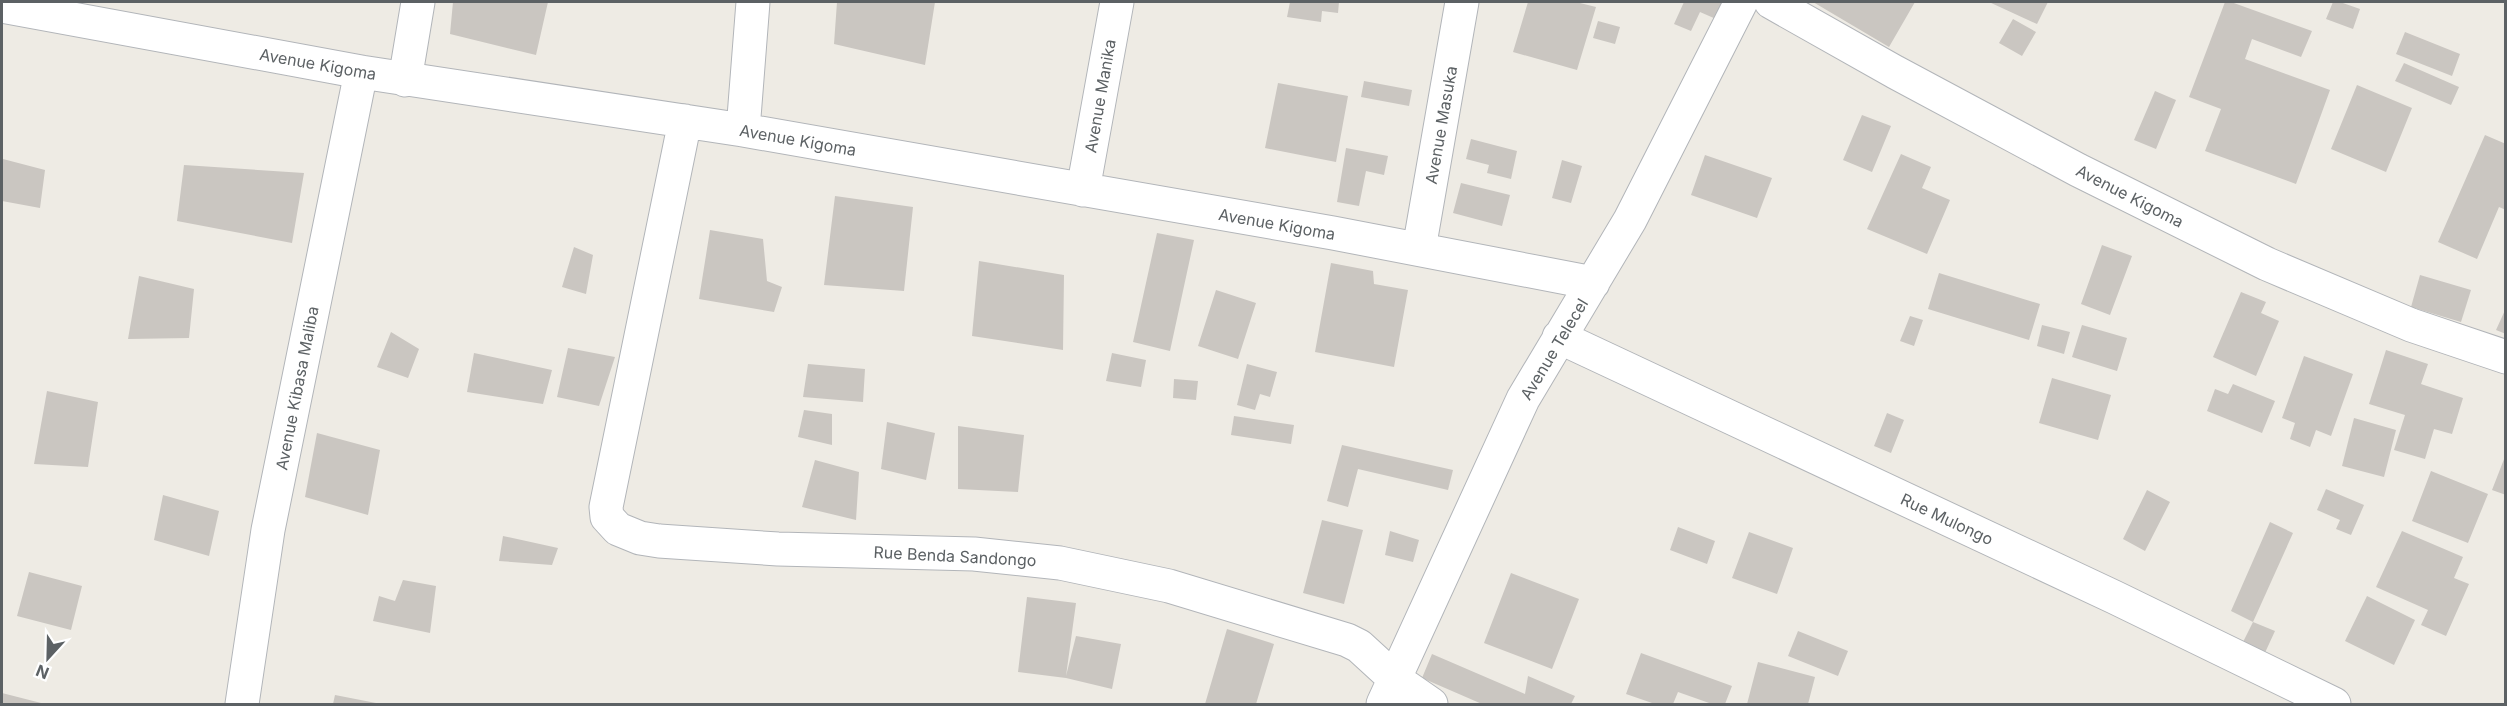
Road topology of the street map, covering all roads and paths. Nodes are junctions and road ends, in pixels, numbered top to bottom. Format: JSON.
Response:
{"nodes":[{"id":1,"x":418,"y":2,"type":"edge"},
{"id":2,"x":753,"y":2,"type":"edge"},
{"id":3,"x":1117,"y":2,"type":"edge"},
{"id":4,"x":1462,"y":2,"type":"edge"},
{"id":5,"x":1741,"y":2,"type":"edge"},
{"id":6,"x":1772,"y":2,"type":"edge"},
{"id":7,"x":3,"y":9,"type":"edge"},
{"id":8,"x":361,"y":72,"type":"junction"},
{"id":9,"x":405,"y":80,"type":"junction"},
{"id":10,"x":686,"y":121,"type":"junction"},
{"id":11,"x":743,"y":130,"type":"junction"},
{"id":12,"x":1083,"y":190,"type":"junction"},
{"id":13,"x":1419,"y":249,"type":"junction"},
{"id":14,"x":1593,"y":283,"type":"junction"},
{"id":15,"x":1559,"y":337,"type":"junction"},
{"id":16,"x":2505,"y":357,"type":"edge"},
{"id":17,"x":1389,"y":692,"type":"edge"},
{"id":18,"x":242,"y":705,"type":"edge"},
{"id":19,"x":1431,"y":705,"type":"edge"},
{"id":20,"x":2334,"y":705,"type":"edge"}],
"edges":[{"from":1,"to":9,"type":"street"},
{"from":2,"to":11,"type":"street"},
{"from":3,"to":12,"type":"street","name":"Avenue Manika"},
{"from":4,"to":13,"type":"street","name":"Avenue Masuka"},
{"from":5,"to":14,"type":"street","name":"Avenue Telecel"},
{"from":6,"to":16,"type":"street","name":"Avenue Kigoma"},
{"from":7,"to":8,"type":"street","name":"Avenue Kigoma"},
{"from":8,"to":9,"type":"street","name":"Avenue Kigoma"},
{"from":8,"to":18,"type":"street","name":"Avenue Kibasa Maliba"},
{"from":9,"to":10,"type":"street","name":"Avenue Kigoma"},
{"from":10,"to":11,"type":"street","name":"Avenue Kigoma"},
{"from":10,"to":17,"type":"street","name":"Rue Benda Sandongo"},
{"from":11,"to":12,"type":"street","name":"Avenue Kigoma"},
{"from":12,"to":13,"type":"street","name":"Avenue Kigoma"},
{"from":13,"to":14,"type":"street","name":"Avenue Kigoma"},
{"from":14,"to":15,"type":"street","name":"Avenue Telecel"},
{"from":15,"to":17,"type":"street","name":"Avenue Telecel"},
{"from":15,"to":20,"type":"street","name":"Rue Mulongo"},
{"from":17,"to":19,"type":"street","name":"Rue Benda Sandongo"}]}
